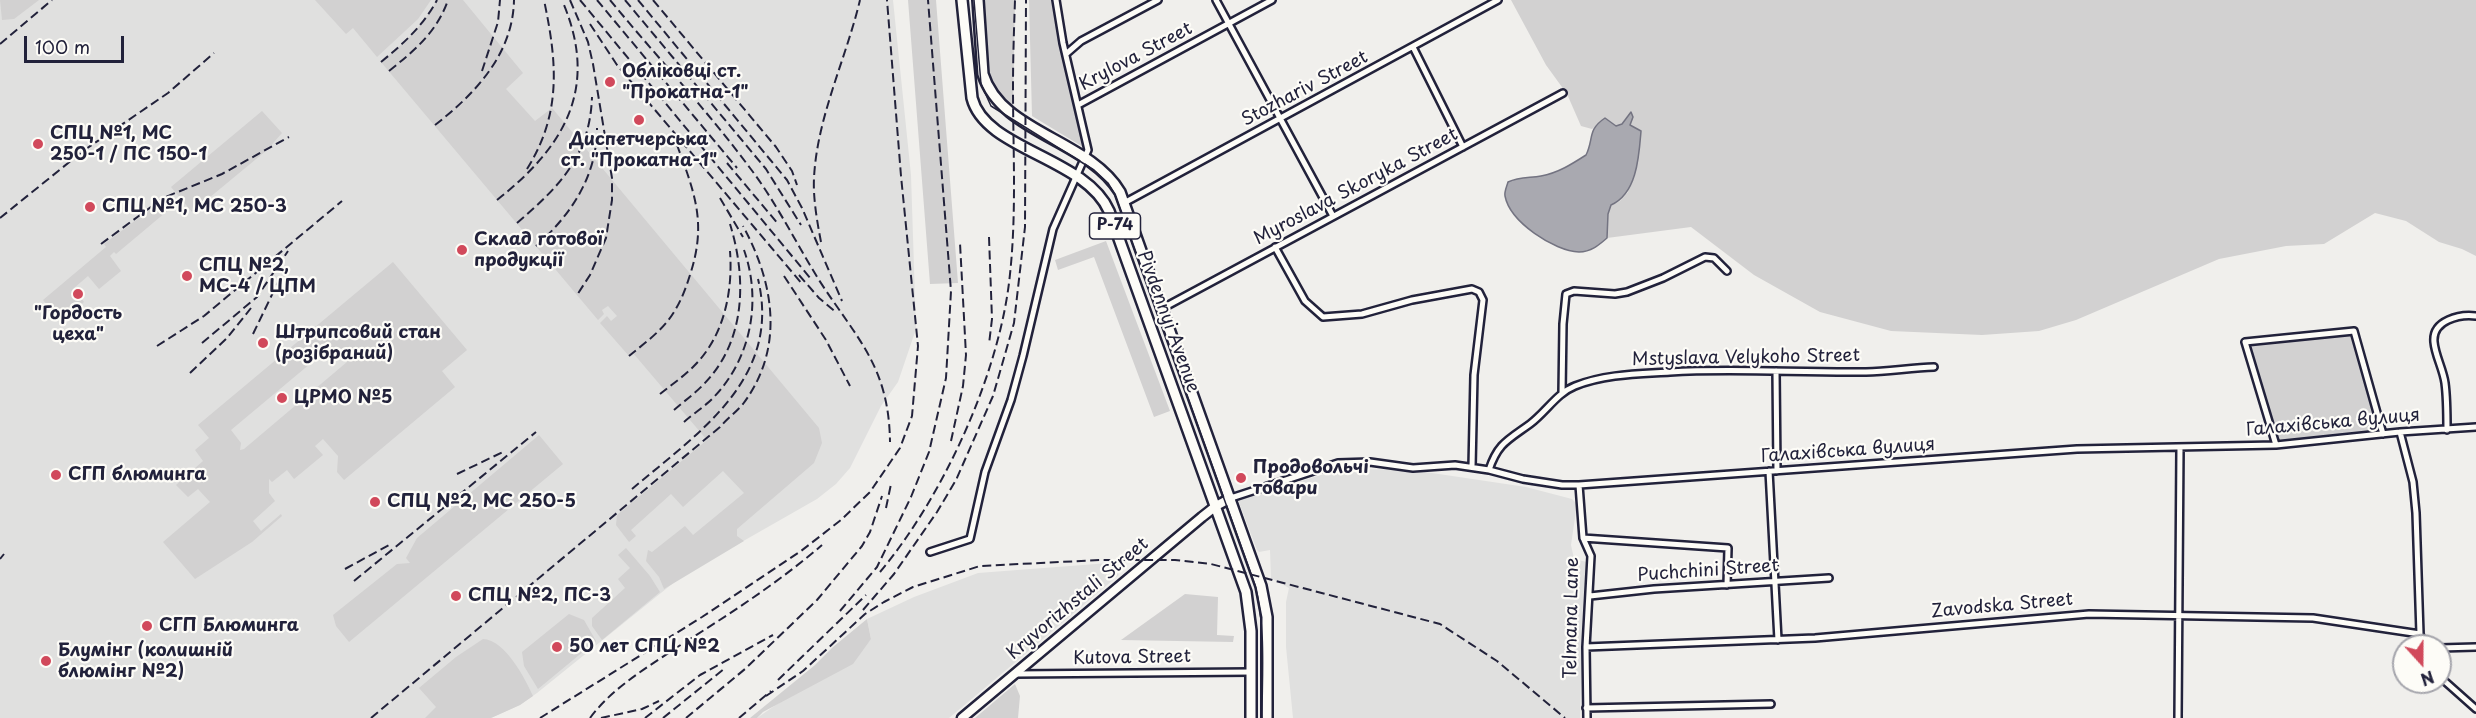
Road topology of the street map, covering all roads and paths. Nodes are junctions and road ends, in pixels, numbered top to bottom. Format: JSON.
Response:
{"nodes":[{"id":1,"x":962,"y":0,"type":"edge"},
{"id":2,"x":978,"y":0,"type":"edge"},
{"id":3,"x":1056,"y":0,"type":"edge"},
{"id":4,"x":1158,"y":0,"type":"edge"},
{"id":5,"x":1216,"y":0,"type":"edge"},
{"id":6,"x":1272,"y":0,"type":"edge"},
{"id":7,"x":1498,"y":0,"type":"edge"},
{"id":8,"x":1228,"y":24,"type":"junction"},
{"id":9,"x":1413,"y":47,"type":"junction"},
{"id":10,"x":1066,"y":54,"type":"junction"},
{"id":11,"x":1563,"y":93,"type":"dead end"},
{"id":12,"x":1078,"y":105,"type":"junction"},
{"id":13,"x":1280,"y":120,"type":"junction"},
{"id":14,"x":1463,"y":147,"type":"junction"},
{"id":15,"x":1085,"y":158,"type":"junction"},
{"id":16,"x":1076,"y":176,"type":"junction"},
{"id":17,"x":1124,"y":203,"type":"junction"},
{"id":18,"x":1333,"y":216,"type":"junction"},
{"id":19,"x":1275,"y":247,"type":"junction"},
{"id":20,"x":1727,"y":271,"type":"dead end"},
{"id":21,"x":1163,"y":308,"type":"junction"},
{"id":22,"x":2476,"y":316,"type":"edge"},
{"id":23,"x":1934,"y":367,"type":"dead end"},
{"id":24,"x":1776,"y":370,"type":"junction"},
{"id":25,"x":1562,"y":393,"type":"junction"},
{"id":26,"x":2476,"y":427,"type":"edge"},
{"id":27,"x":2447,"y":430,"type":"junction"},
{"id":28,"x":2400,"y":432,"type":"junction"},
{"id":29,"x":2383,"y":434,"type":"junction"},
{"id":30,"x":2276,"y":445,"type":"junction"},
{"id":31,"x":2180,"y":447,"type":"junction"},
{"id":32,"x":1472,"y":467,"type":"junction"},
{"id":33,"x":1489,"y":470,"type":"junction"},
{"id":34,"x":1768,"y":471,"type":"junction"},
{"id":35,"x":1777,"y":471,"type":"junction"},
{"id":36,"x":1579,"y":485,"type":"junction"},
{"id":37,"x":1231,"y":498,"type":"junction"},
{"id":38,"x":1216,"y":506,"type":"junction"},
{"id":39,"x":1583,"y":538,"type":"junction"},
{"id":40,"x":930,"y":552,"type":"dead end"},
{"id":41,"x":1829,"y":578,"type":"dead end"},
{"id":42,"x":1774,"y":582,"type":"junction"},
{"id":43,"x":1727,"y":585,"type":"junction"},
{"id":44,"x":1590,"y":596,"type":"junction"},
{"id":45,"x":2179,"y":615,"type":"junction"},
{"id":46,"x":2420,"y":634,"type":"joint"},
{"id":47,"x":1778,"y":640,"type":"junction"},
{"id":48,"x":2476,"y":646,"type":"edge"},
{"id":49,"x":1586,"y":647,"type":"junction"},
{"id":50,"x":2452,"y":647,"type":"edge"},
{"id":51,"x":1251,"y":672,"type":"junction"},
{"id":52,"x":1014,"y":674,"type":"junction"},
{"id":53,"x":2452,"y":688,"type":"edge"},
{"id":54,"x":1771,"y":704,"type":"dead end"},
{"id":55,"x":1586,"y":708,"type":"junction"},
{"id":56,"x":2476,"y":709,"type":"edge"},
{"id":57,"x":962,"y":718,"type":"edge"},
{"id":58,"x":1251,"y":718,"type":"edge"},
{"id":59,"x":1267,"y":718,"type":"edge"},
{"id":60,"x":1587,"y":718,"type":"edge"},
{"id":61,"x":2178,"y":718,"type":"edge"}],
"edges":[{"from":1,"to":16,"type":"main road","name":"Pivdennyi Avenue","number":"Р-74"},
{"from":2,"to":15,"type":"main road","name":"Pivdennyi Avenue","number":"Р-74"},
{"from":3,"to":10,"type":"street"},
{"from":4,"to":10,"type":"street"},
{"from":5,"to":8,"type":"street"},
{"from":6,"to":8,"type":"street","name":"Krylova Street"},
{"from":7,"to":9,"type":"street","name":"Stozhariv Street"},
{"from":8,"to":12,"type":"street","name":"Krylova Street"},
{"from":8,"to":13,"type":"street"},
{"from":9,"to":13,"type":"street","name":"Stozhariv Street"},
{"from":9,"to":14,"type":"street"},
{"from":10,"to":12,"type":"street"},
{"from":11,"to":14,"type":"street","name":"Myroslava Skoryka Street"},
{"from":12,"to":15,"type":"street"},
{"from":13,"to":17,"type":"street","name":"Stozhariv Street"},
{"from":13,"to":18,"type":"street"},
{"from":14,"to":18,"type":"street","name":"Myroslava Skoryka Street"},
{"from":15,"to":16,"type":"street"},
{"from":15,"to":17,"type":"main road","name":"Pivdennyi Avenue","number":"Р-74"},
{"from":16,"to":38,"type":"main road","name":"Pivdennyi Avenue","number":"Р-74"},
{"from":16,"to":40,"type":"street"},
{"from":17,"to":21,"type":"main road","name":"Pivdennyi Avenue","number":"Р-74"},
{"from":18,"to":19,"type":"street","name":"Myroslava Skoryka Street"},
{"from":19,"to":21,"type":"street","name":"Myroslava Skoryka Street"},
{"from":19,"to":32,"type":"street"},
{"from":20,"to":25,"type":"street"},
{"from":21,"to":37,"type":"main road","name":"Pivdennyi Avenue","number":"Р-74"},
{"from":22,"to":27,"type":"street"},
{"from":23,"to":24,"type":"street","name":"Mstyslava Velykoho Street"},
{"from":24,"to":25,"type":"street","name":"Mstyslava Velykoho Street"},
{"from":24,"to":35,"type":"street"},
{"from":25,"to":33,"type":"street","name":"Mstyslava Velykoho Street"},
{"from":26,"to":27,"type":"street","name":"Галахівська вулиця"},
{"from":27,"to":28,"type":"street","name":"Галахівська вулиця"},
{"from":28,"to":29,"type":"street","name":"Галахівська вулиця"},
{"from":28,"to":46,"type":"street"},
{"from":29,"to":30,"type":"street","name":"Галахівська вулиця"},
{"from":29,"to":30,"type":"street"},
{"from":30,"to":31,"type":"street","name":"Галахівська вулиця"},
{"from":31,"to":35,"type":"street","name":"Галахівська вулиця"},
{"from":31,"to":45,"type":"street"},
{"from":32,"to":33,"type":"street","name":"Галахівська вулиця"},
{"from":32,"to":37,"type":"street","name":"Галахівська вулиця"},
{"from":33,"to":36,"type":"street","name":"Галахівська вулиця"},
{"from":34,"to":35,"type":"street","name":"Галахівська вулиця"},
{"from":34,"to":36,"type":"street","name":"Галахівська вулиця"},
{"from":34,"to":42,"type":"street"},
{"from":36,"to":39,"type":"street","name":"Telmana Lane"},
{"from":37,"to":38,"type":"main road","name":"Kryvorizhstali Street"},
{"from":37,"to":59,"type":"main road","name":"Pivdennyi Avenue","number":"Р-74"},
{"from":38,"to":51,"type":"main road","name":"Pivdennyi Avenue","number":"Р-74"},
{"from":38,"to":52,"type":"main road","name":"Kryvorizhstali Street"},
{"from":39,"to":43,"type":"street"},
{"from":39,"to":44,"type":"street","name":"Telmana Lane"},
{"from":41,"to":42,"type":"street","name":"Puchchini Street"},
{"from":42,"to":43,"type":"street","name":"Puchchini Street"},
{"from":42,"to":47,"type":"street"},
{"from":43,"to":44,"type":"street","name":"Puchchini Street"},
{"from":44,"to":49,"type":"street","name":"Telmana Lane"},
{"from":45,"to":46,"type":"street","name":"Zavodska Street"},
{"from":45,"to":47,"type":"street","name":"Zavodska Street"},
{"from":45,"to":61,"type":"street"},
{"from":47,"to":49,"type":"street","name":"Zavodska Street"},
{"from":48,"to":50,"type":"street"},
{"from":49,"to":55,"type":"street","name":"Telmana Lane"},
{"from":51,"to":52,"type":"street","name":"Kutova Street"},
{"from":51,"to":58,"type":"main road","name":"Pivdennyi Avenue","number":"Р-74"},
{"from":52,"to":57,"type":"main road","name":"Kryvorizhstali Street"},
{"from":53,"to":56,"type":"street"},
{"from":54,"to":55,"type":"street"},
{"from":55,"to":60,"type":"street","name":"Telmana Lane"}]}
